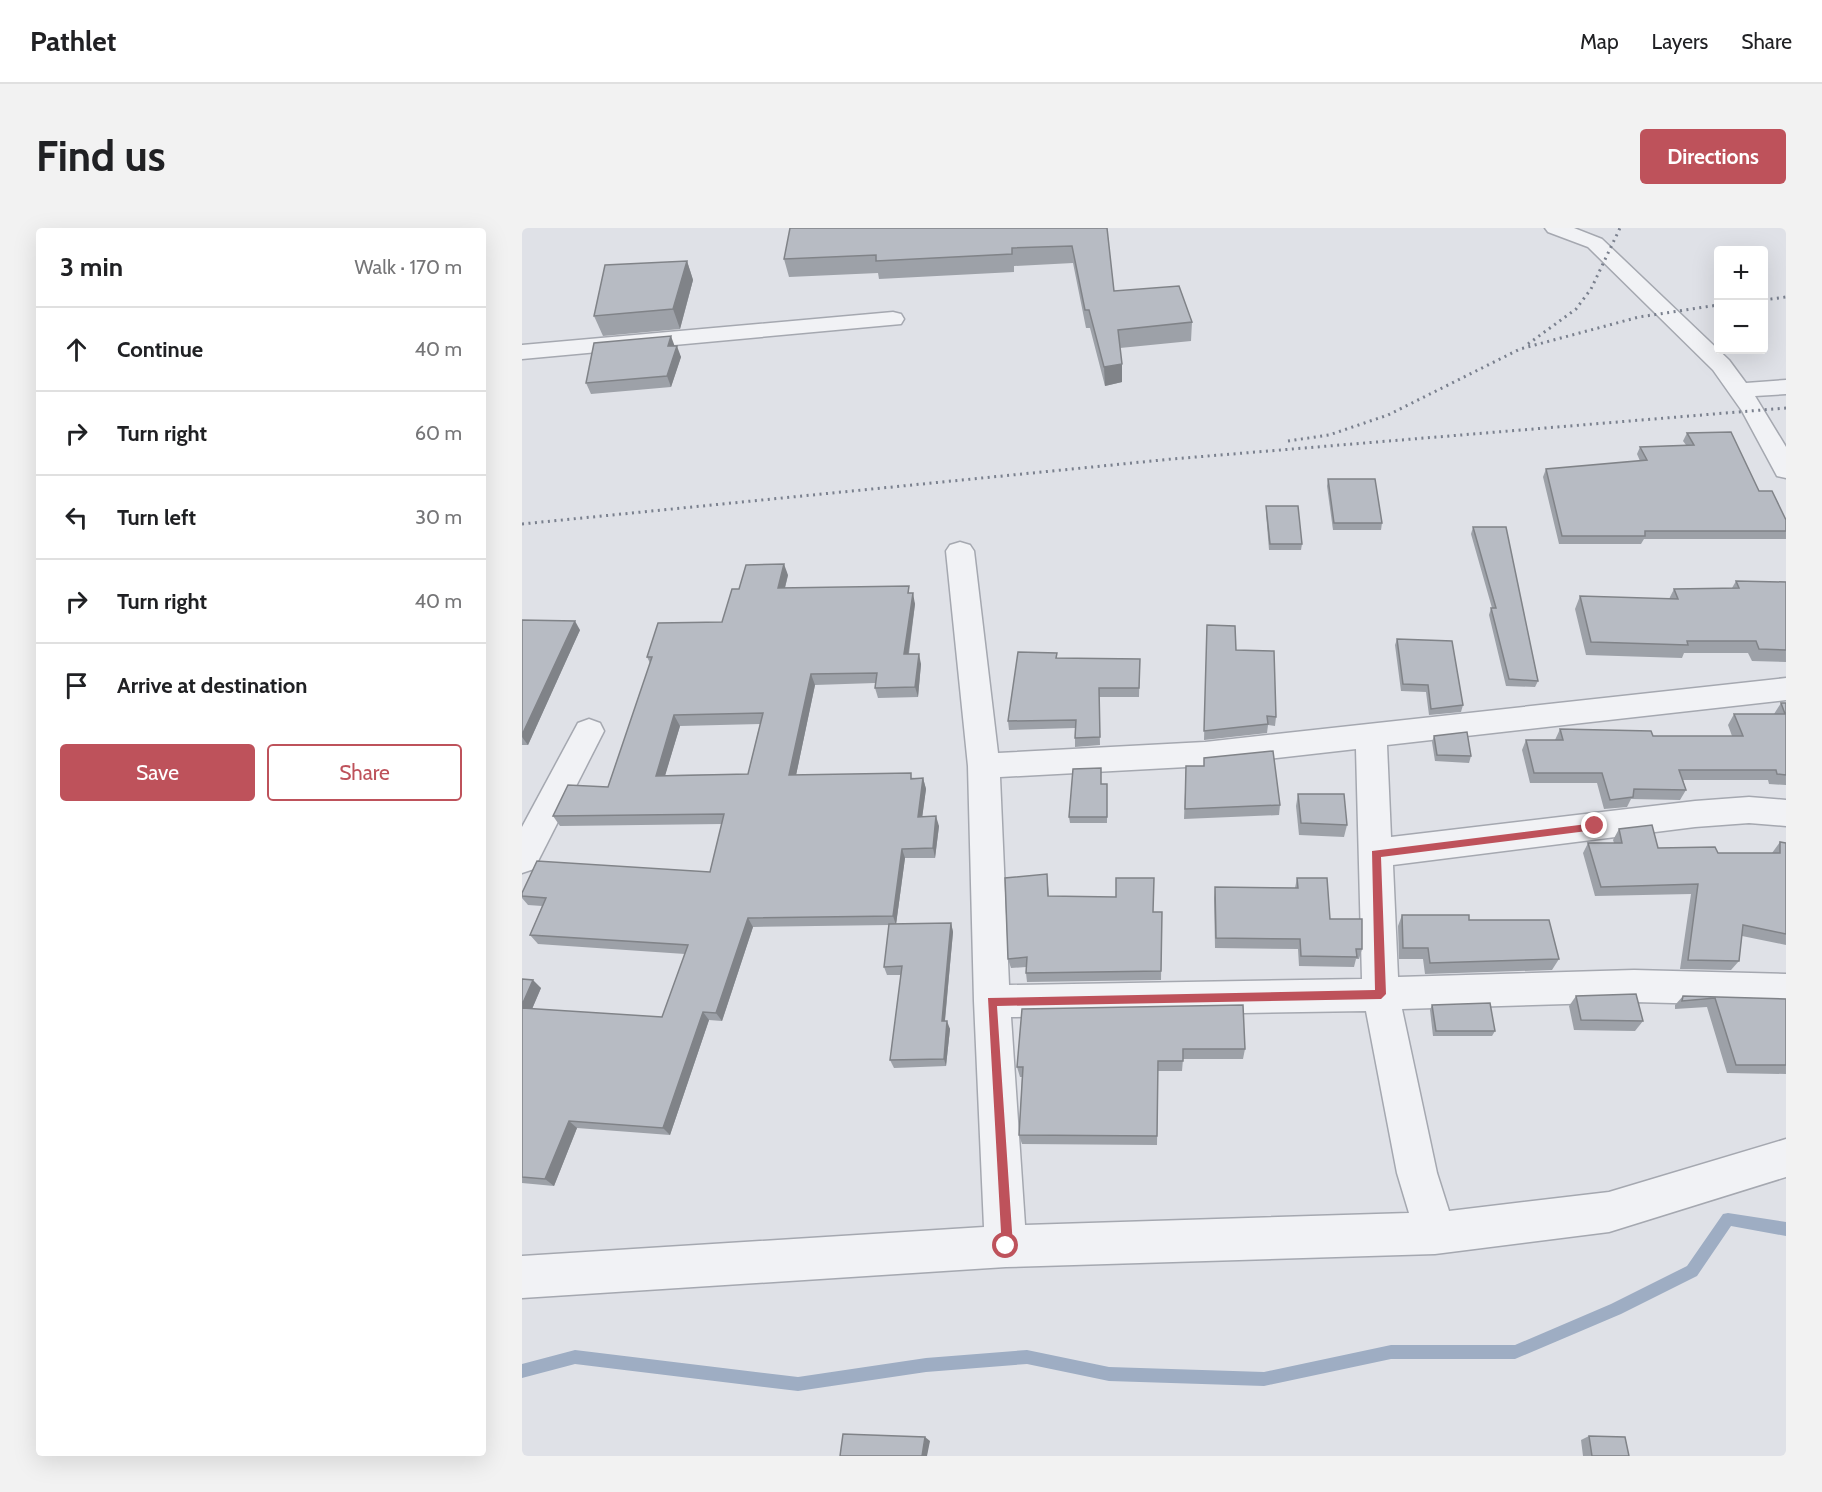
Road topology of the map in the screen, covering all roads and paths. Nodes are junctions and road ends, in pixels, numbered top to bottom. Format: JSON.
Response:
{"nodes":[{"id":1,"x":1555,"y":228,"type":"edge"},
{"id":2,"x":1603,"y":235,"type":"edge"},
{"id":3,"x":893,"y":319,"type":"dead end"},
{"id":4,"x":522,"y":352,"type":"edge"},
{"id":5,"x":1786,"y":387,"type":"edge"},
{"id":6,"x":1740,"y":390,"type":"junction"},
{"id":7,"x":1775,"y":428,"type":"edge"},
{"id":8,"x":1786,"y":470,"type":"edge"},
{"id":9,"x":960,"y":552,"type":"dead end"},
{"id":10,"x":1786,"y":689,"type":"edge"},
{"id":11,"x":589,"y":731,"type":"dead end"},
{"id":12,"x":1371,"y":735,"type":"junction"},
{"id":13,"x":984,"y":766,"type":"junction"},
{"id":14,"x":1786,"y":813,"type":"edge"},
{"id":15,"x":1376,"y":854,"type":"junction"},
{"id":16,"x":522,"y":859,"type":"edge"},
{"id":17,"x":1786,"y":990,"type":"edge"},
{"id":18,"x":1381,"y":994,"type":"junction"},
{"id":19,"x":992,"y":1001,"type":"junction"},
{"id":20,"x":1786,"y":1158,"type":"edge"},
{"id":21,"x":1435,"y":1233,"type":"junction"},
{"id":22,"x":1006,"y":1246,"type":"junction"},
{"id":23,"x":522,"y":1277,"type":"edge"}],
"edges":[{"from":1,"to":2,"type":"street"},
{"from":2,"to":6,"type":"street"},
{"from":3,"to":4,"type":"street"},
{"from":5,"to":6,"type":"street"},
{"from":6,"to":7,"type":"street"},
{"from":7,"to":8,"type":"street"},
{"from":9,"to":13,"type":"street"},
{"from":10,"to":12,"type":"street"},
{"from":11,"to":16,"type":"street"},
{"from":12,"to":13,"type":"street"},
{"from":12,"to":15,"type":"street"},
{"from":13,"to":19,"type":"street"},
{"from":14,"to":15,"type":"street"},
{"from":15,"to":18,"type":"street"},
{"from":17,"to":18,"type":"street"},
{"from":18,"to":19,"type":"street"},
{"from":18,"to":21,"type":"street"},
{"from":19,"to":22,"type":"street"},
{"from":20,"to":21,"type":"street"},
{"from":21,"to":22,"type":"street"},
{"from":22,"to":23,"type":"street"}]}
